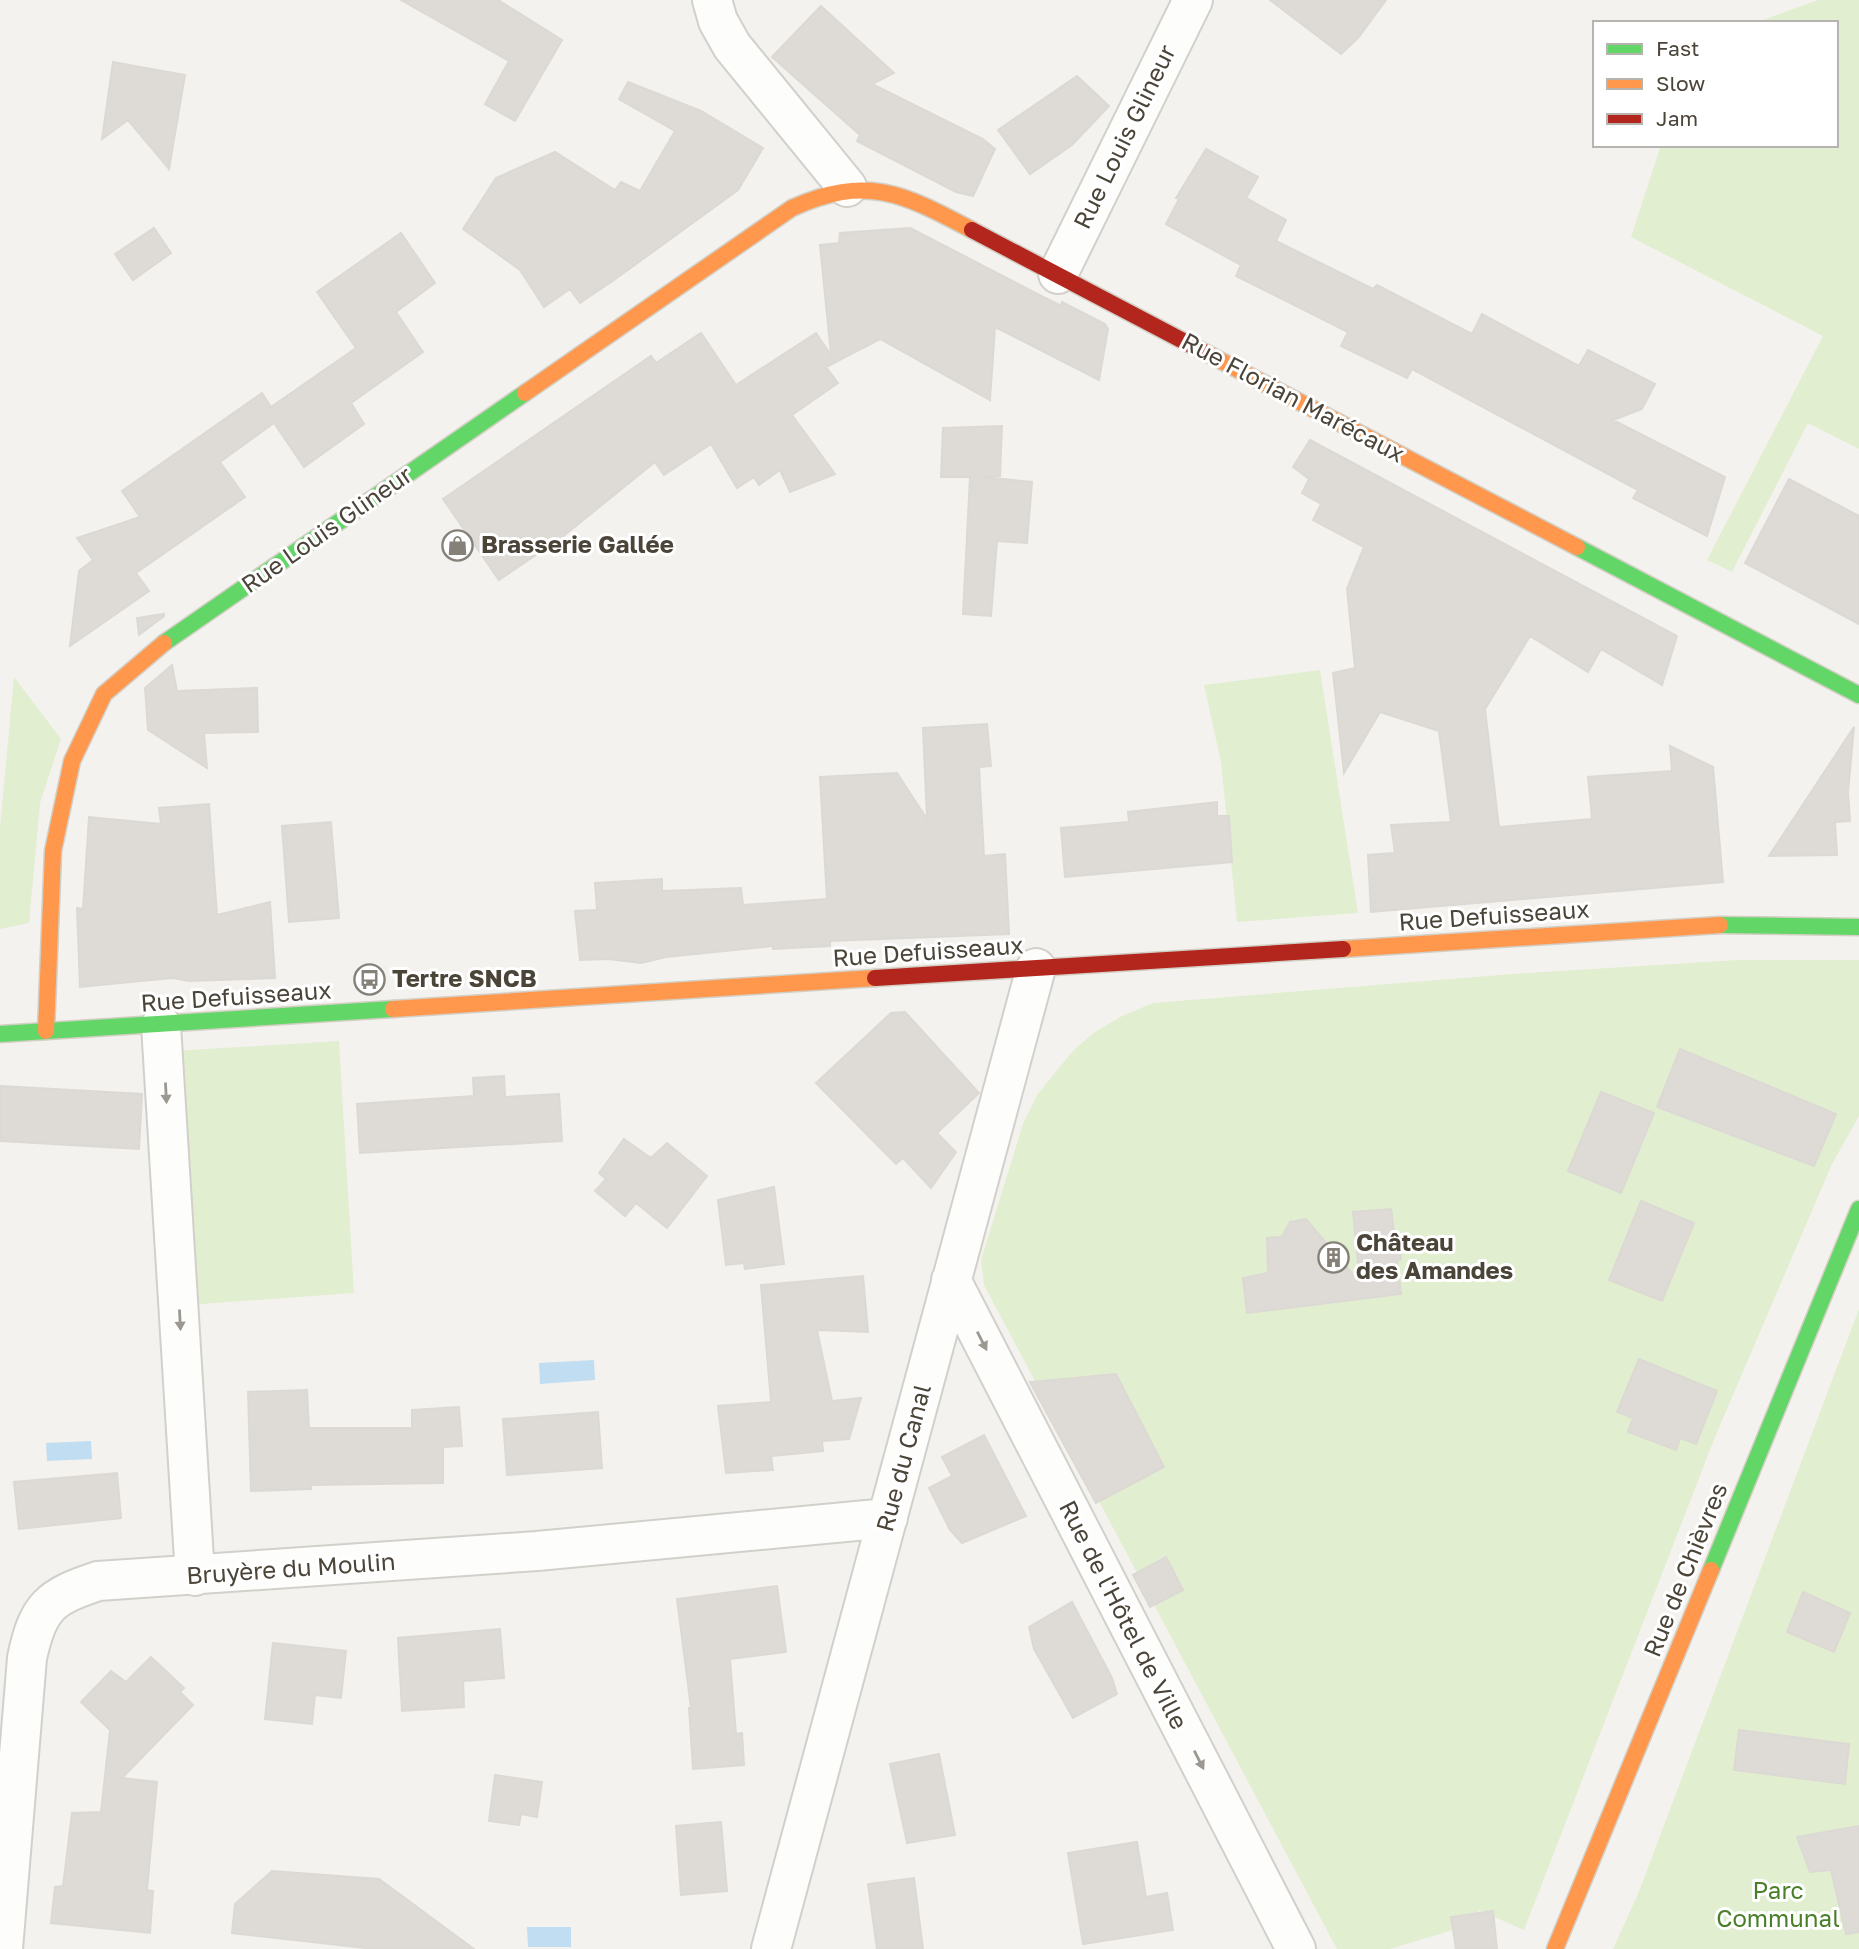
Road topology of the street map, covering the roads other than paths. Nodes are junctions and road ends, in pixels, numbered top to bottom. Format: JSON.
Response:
{"nodes":[{"id":1,"x":712,"y":0,"type":"edge"},
{"id":2,"x":1193,"y":0,"type":"edge"},
{"id":3,"x":846,"y":187,"type":"junction"},
{"id":4,"x":1058,"y":274,"type":"junction"},
{"id":5,"x":1859,"y":695,"type":"edge"},
{"id":6,"x":1859,"y":927,"type":"edge"},
{"id":7,"x":1036,"y":968,"type":"junction"},
{"id":8,"x":162,"y":1025,"type":"junction"},
{"id":9,"x":46,"y":1031,"type":"junction"},
{"id":10,"x":0,"y":1034,"type":"edge"},
{"id":11,"x":1859,"y":1209,"type":"edge"},
{"id":12,"x":951,"y":1280,"type":"junction"},
{"id":13,"x":888,"y":1518,"type":"junction"},
{"id":14,"x":195,"y":1576,"type":"junction"},
{"id":15,"x":3,"y":1949,"type":"edge"},
{"id":16,"x":771,"y":1949,"type":"edge"},
{"id":17,"x":1296,"y":1949,"type":"edge"},
{"id":18,"x":1555,"y":1949,"type":"edge"}],
"edges":[{"from":1,"to":3,"type":"street"},
{"from":2,"to":4,"type":"street","name":"Rue Louis Glineur"},
{"from":3,"to":4,"type":"street","name":"Rue Florian Marécaux"},
{"from":3,"to":9,"type":"street","name":"Rue Louis Glineur"},
{"from":4,"to":5,"type":"street","name":"Rue Florian Marécaux"},
{"from":6,"to":7,"type":"street","name":"Rue Defuisseaux"},
{"from":7,"to":8,"type":"street","name":"Rue Defuisseaux"},
{"from":7,"to":12,"type":"street","name":"Rue du Canal"},
{"from":8,"to":9,"type":"street","name":"Rue Defuisseaux"},
{"from":8,"to":14,"type":"street","one_way":true},
{"from":9,"to":10,"type":"street","name":"Rue Defuisseaux"},
{"from":11,"to":18,"type":"street","name":"Rue de Chièvres"},
{"from":12,"to":13,"type":"street","name":"Rue du Canal"},
{"from":12,"to":17,"type":"street","name":"Rue de l'Hôtel de Ville","one_way":true},
{"from":13,"to":14,"type":"street","name":"Bruyère du Moulin"},
{"from":13,"to":16,"type":"street","name":"Rue du Canal"},
{"from":14,"to":15,"type":"street","name":"Bruyère du Moulin"}]}
